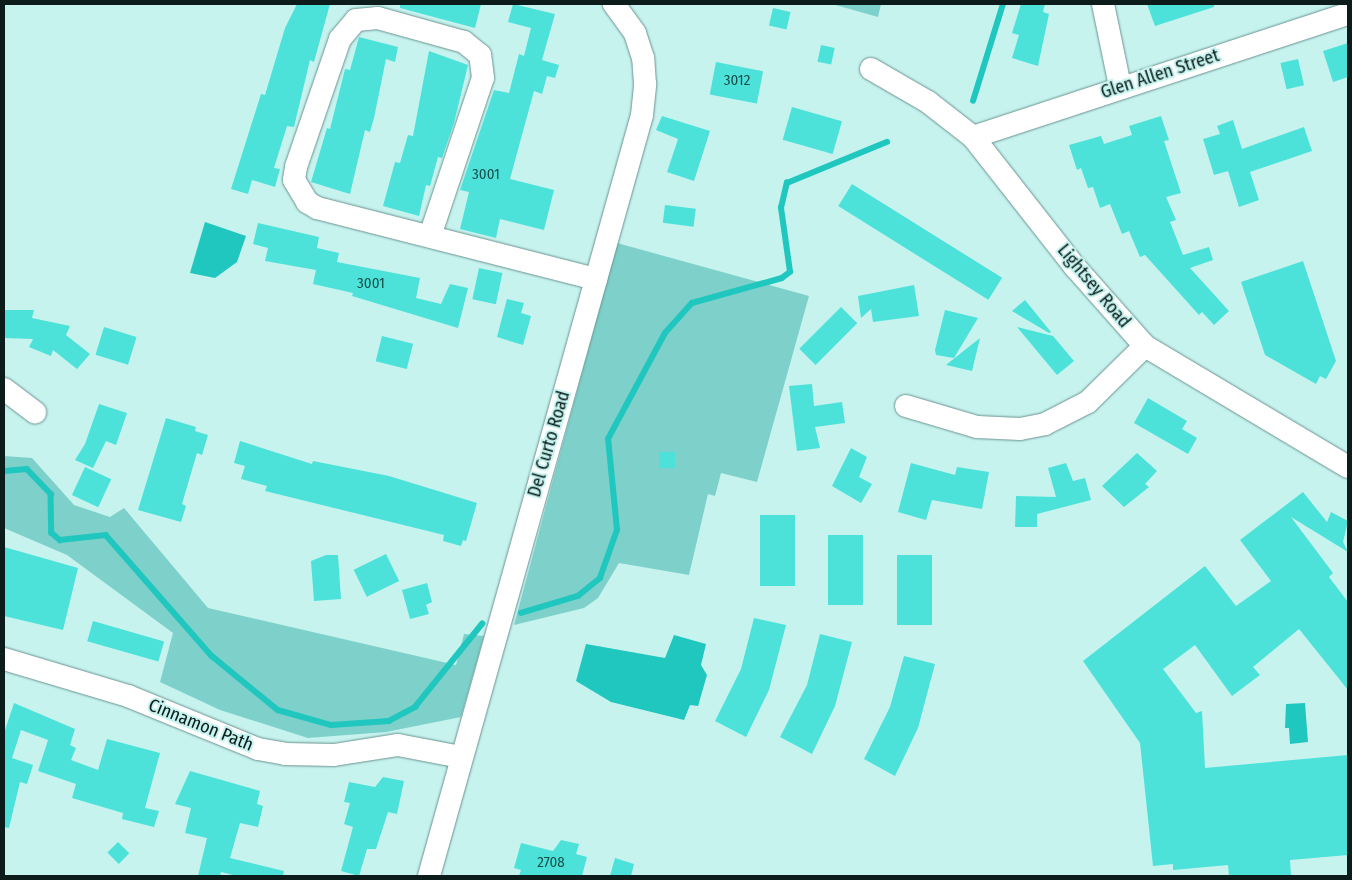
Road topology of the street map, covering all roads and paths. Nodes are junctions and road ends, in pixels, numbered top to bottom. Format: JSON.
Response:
{"nodes":[{"id":1,"x":1103,"y":4,"type":"edge"},
{"id":2,"x":619,"y":8,"type":"edge"},
{"id":3,"x":1348,"y":14,"type":"edge"},
{"id":4,"x":871,"y":69,"type":"dead end"},
{"id":5,"x":1120,"y":86,"type":"junction"},
{"id":6,"x":973,"y":137,"type":"junction"},
{"id":7,"x":430,"y":236,"type":"junction"},
{"id":8,"x":596,"y":279,"type":"junction"},
{"id":9,"x":1145,"y":346,"type":"junction"},
{"id":10,"x":4,"y":389,"type":"edge"},
{"id":11,"x":906,"y":406,"type":"dead end"},
{"id":12,"x":35,"y":412,"type":"dead end"},
{"id":13,"x":1348,"y":466,"type":"edge"},
{"id":14,"x":4,"y":659,"type":"edge"},
{"id":15,"x":461,"y":757,"type":"junction"},
{"id":16,"x":429,"y":876,"type":"edge"}],
"edges":[{"from":1,"to":5,"type":"street"},
{"from":2,"to":8,"type":"street","name":"Del Curto Road"},
{"from":3,"to":5,"type":"street","name":"Glen Allen Street"},
{"from":4,"to":6,"type":"street","name":"Lightsey Road"},
{"from":5,"to":6,"type":"street","name":"Glen Allen Street"},
{"from":6,"to":9,"type":"street","name":"Lightsey Road"},
{"from":7,"to":7,"type":"street"},
{"from":7,"to":8,"type":"street"},
{"from":8,"to":15,"type":"street","name":"Del Curto Road"},
{"from":9,"to":11,"type":"street"},
{"from":9,"to":13,"type":"street","name":"Lightsey Road"},
{"from":10,"to":12,"type":"street"},
{"from":14,"to":15,"type":"street","name":"Cinnamon Path"},
{"from":15,"to":16,"type":"street","name":"Del Curto Road"}]}
